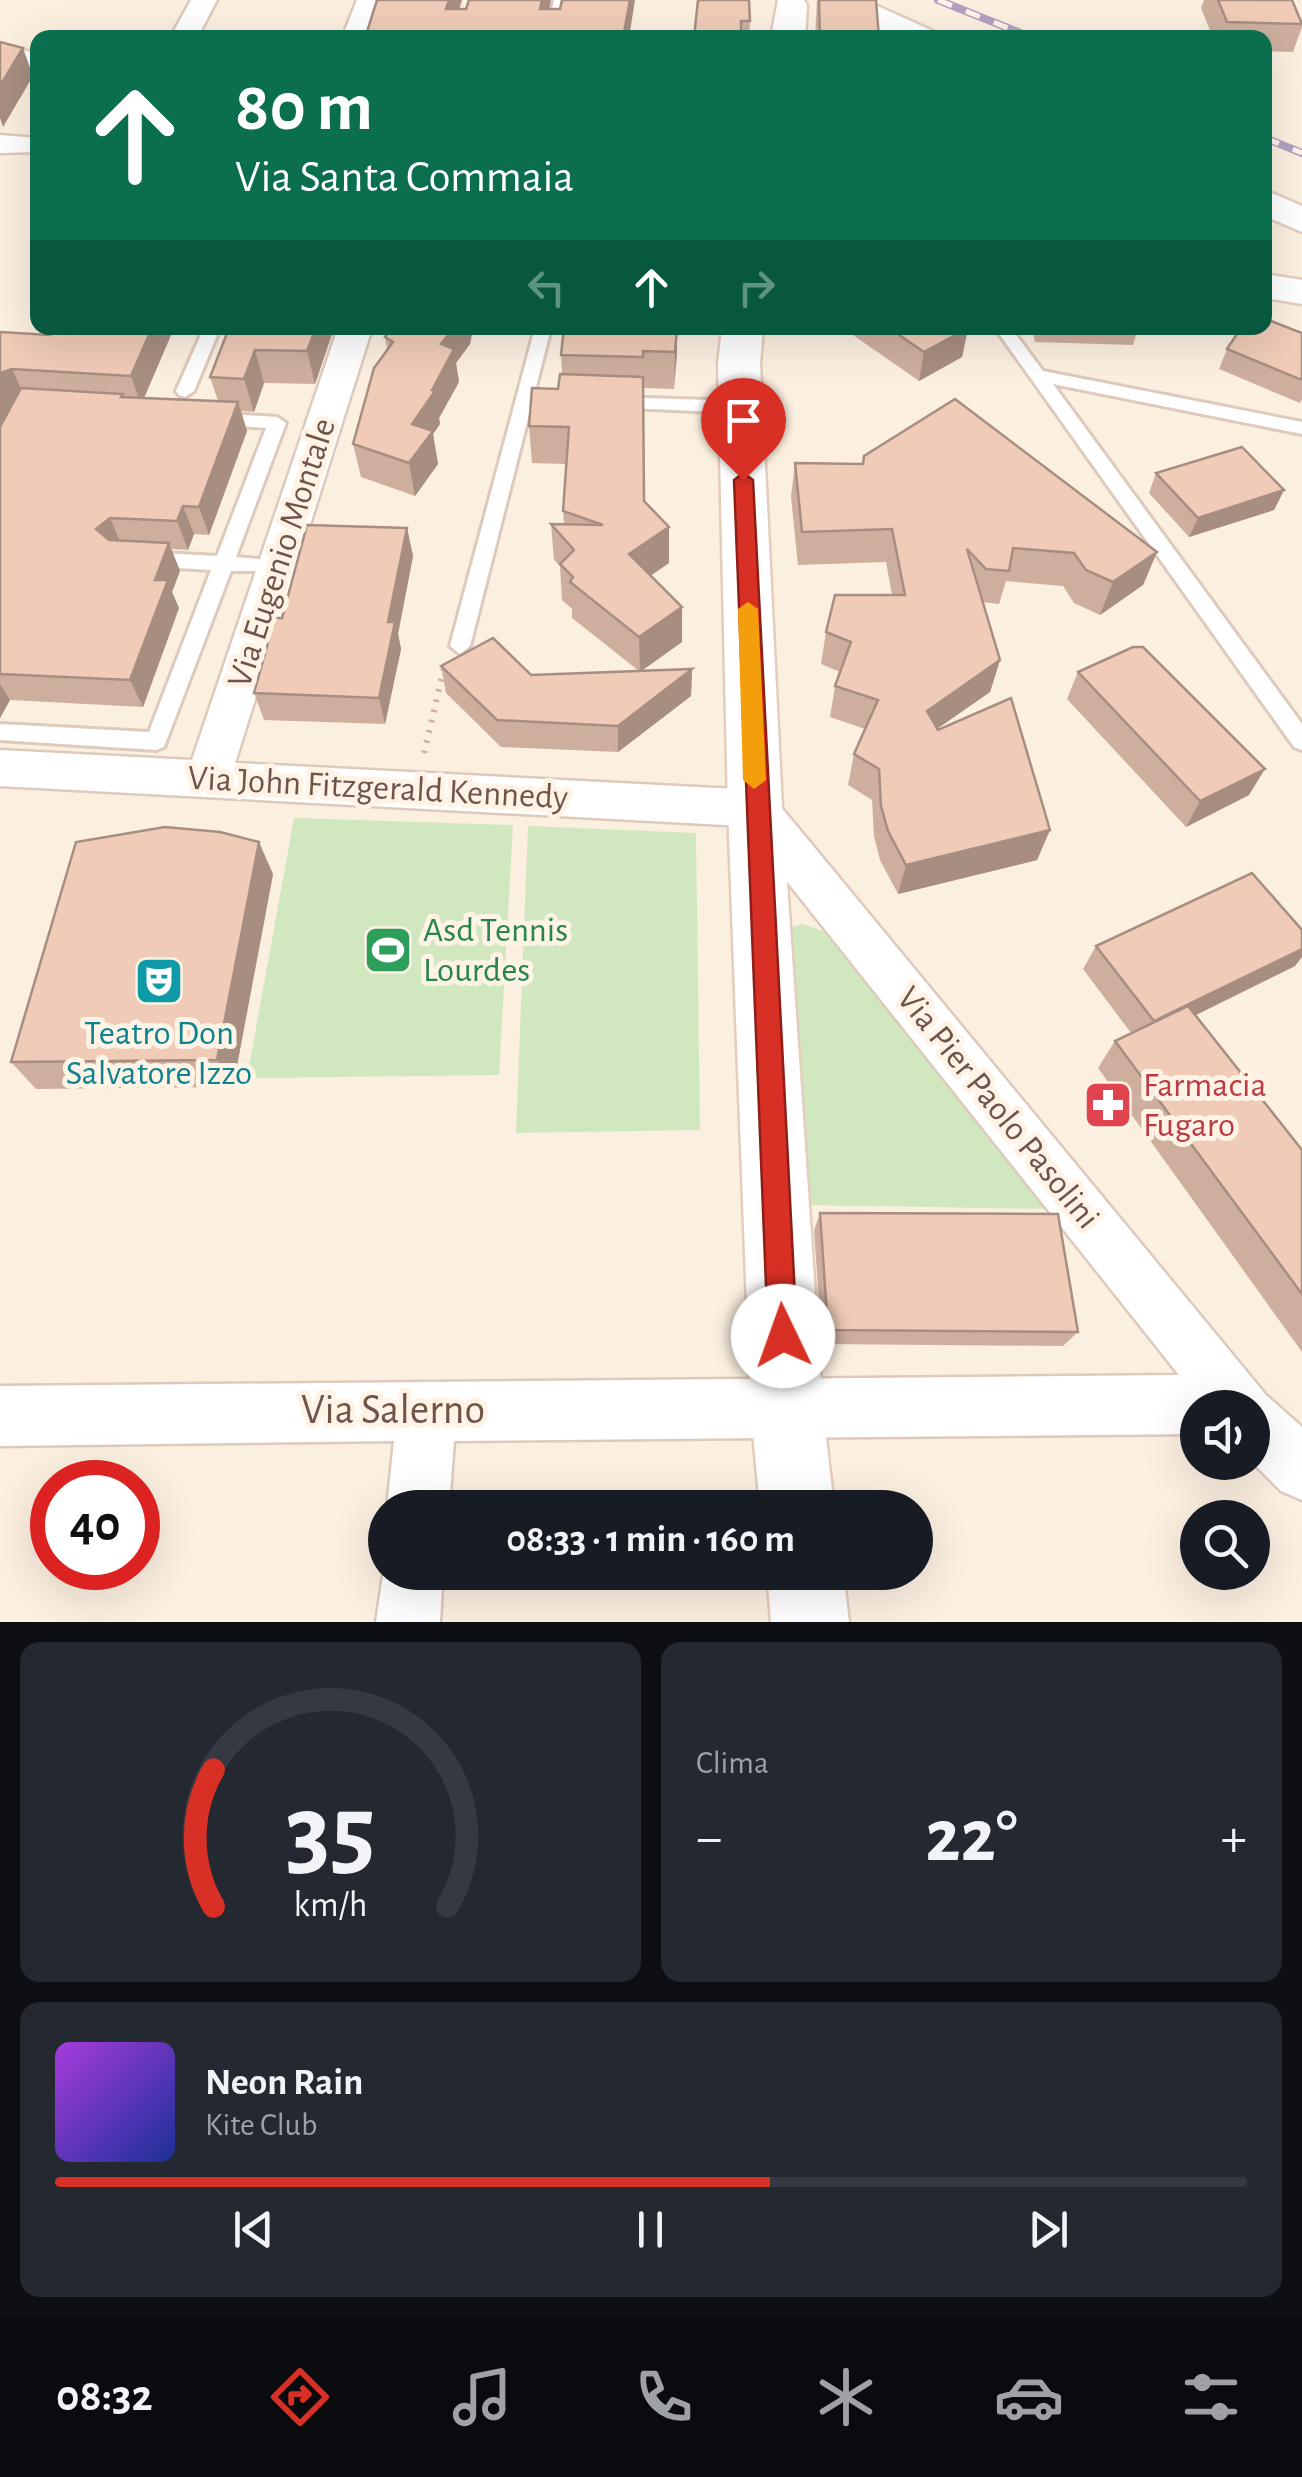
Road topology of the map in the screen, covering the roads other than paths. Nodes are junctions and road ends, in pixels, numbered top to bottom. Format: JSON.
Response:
{"nodes":[{"id":1,"x":204,"y":0,"type":"edge"},
{"id":2,"x":370,"y":0,"type":"edge"},
{"id":3,"x":561,"y":0,"type":"edge"},
{"id":4,"x":838,"y":0,"type":"edge"},
{"id":5,"x":187,"y":30,"type":"edge"},
{"id":6,"x":359,"y":30,"type":"edge"},
{"id":7,"x":554,"y":30,"type":"edge"},
{"id":8,"x":904,"y":30,"type":"edge"},
{"id":9,"x":0,"y":56,"type":"edge"},
{"id":10,"x":30,"y":62,"type":"edge"},
{"id":11,"x":1272,"y":205,"type":"edge"},
{"id":12,"x":1302,"y":220,"type":"edge"},
{"id":13,"x":1272,"y":287,"type":"edge"},
{"id":14,"x":1302,"y":292,"type":"edge"},
{"id":15,"x":209,"y":335,"type":"edge"},
{"id":16,"x":354,"y":335,"type":"edge"},
{"id":17,"x":542,"y":335,"type":"edge"},
{"id":18,"x":742,"y":335,"type":"edge"},
{"id":19,"x":1007,"y":335,"type":"edge"},
{"id":20,"x":1039,"y":376,"type":"junction"},
{"id":21,"x":185,"y":391,"type":"dead end"},
{"id":22,"x":602,"y":402,"type":"edge"},
{"id":23,"x":740,"y":407,"type":"junction"},
{"id":24,"x":200,"y":418,"type":"edge"},
{"id":25,"x":1302,"y":428,"type":"edge"},
{"id":26,"x":122,"y":557,"type":"edge"},
{"id":27,"x":224,"y":564,"type":"junction"},
{"id":28,"x":277,"y":566,"type":"junction"},
{"id":29,"x":460,"y":646,"type":"road end"},
{"id":30,"x":0,"y":732,"type":"edge"},
{"id":31,"x":1302,"y":742,"type":"edge"},
{"id":32,"x":0,"y":768,"type":"edge"},
{"id":33,"x":208,"y":779,"type":"junction"},
{"id":34,"x":756,"y":808,"type":"junction"},
{"id":35,"x":1228,"y":1390,"type":"edge"},
{"id":36,"x":427,"y":1408,"type":"junction"},
{"id":37,"x":1180,"y":1410,"type":"edge"},
{"id":38,"x":786,"y":1412,"type":"junction"},
{"id":39,"x":0,"y":1416,"type":"edge"},
{"id":40,"x":1270,"y":1437,"type":"edge"},
{"id":41,"x":1302,"y":1470,"type":"edge"},
{"id":42,"x":420,"y":1490,"type":"edge"},
{"id":43,"x":796,"y":1490,"type":"edge"},
{"id":44,"x":411,"y":1590,"type":"edge"},
{"id":45,"x":807,"y":1590,"type":"edge"},
{"id":46,"x":408,"y":1622,"type":"edge"},
{"id":47,"x":810,"y":1622,"type":"edge"}],
"edges":[{"from":1,"to":5,"type":"street"},
{"from":2,"to":6,"type":"street"},
{"from":3,"to":7,"type":"lane"},
{"from":4,"to":8,"type":"street"},
{"from":9,"to":10,"type":"street"},
{"from":11,"to":12,"type":"street"},
{"from":13,"to":14,"type":"street"},
{"from":15,"to":21,"type":"lane"},
{"from":16,"to":28,"type":"street","name":"Via Eugenio Montale"},
{"from":17,"to":29,"type":"lane"},
{"from":18,"to":23,"type":"street"},
{"from":19,"to":20,"type":"lane"},
{"from":20,"to":25,"type":"lane"},
{"from":20,"to":31,"type":"lane"},
{"from":22,"to":23,"type":"lane"},
{"from":23,"to":34,"type":"street"},
{"from":24,"to":27,"type":"lane"},
{"from":26,"to":27,"type":"lane"},
{"from":27,"to":28,"type":"lane"},
{"from":27,"to":30,"type":"lane"},
{"from":28,"to":33,"type":"street","name":"Via Eugenio Montale"},
{"from":32,"to":33,"type":"street","name":"Via John Fitzgerald Kennedy"},
{"from":33,"to":34,"type":"street","name":"Via John Fitzgerald Kennedy"},
{"from":34,"to":35,"type":"street","name":"Via Pier Paolo Pasolini"},
{"from":34,"to":38,"type":"street"},
{"from":36,"to":38,"type":"street","name":"Via Salerno"},
{"from":36,"to":39,"type":"street","name":"Via Salerno"},
{"from":36,"to":42,"type":"street"},
{"from":37,"to":38,"type":"street","name":"Via Salerno"},
{"from":38,"to":43,"type":"street"},
{"from":40,"to":41,"type":"street","name":"Via Pier Paolo Pasolini"},
{"from":44,"to":46,"type":"street"},
{"from":45,"to":47,"type":"street"}]}
